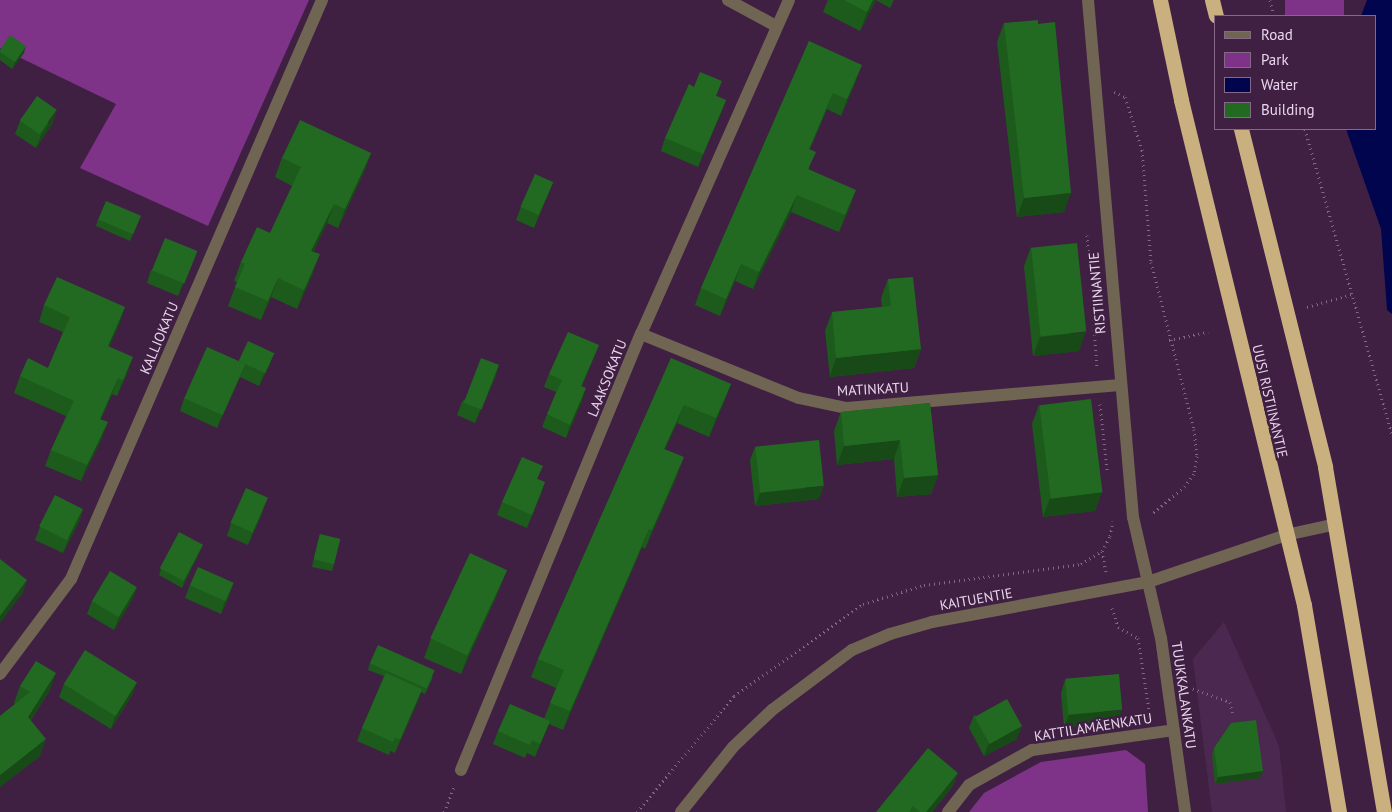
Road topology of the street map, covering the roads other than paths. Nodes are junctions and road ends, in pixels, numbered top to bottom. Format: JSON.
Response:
{"nodes":[{"id":1,"x":322,"y":0,"type":"edge"},
{"id":2,"x":728,"y":0,"type":"edge"},
{"id":3,"x":789,"y":0,"type":"edge"},
{"id":4,"x":1088,"y":0,"type":"edge"},
{"id":5,"x":1160,"y":0,"type":"edge"},
{"id":6,"x":1212,"y":0,"type":"edge"},
{"id":7,"x":1216,"y":15,"type":"edge"},
{"id":8,"x":776,"y":26,"type":"junction"},
{"id":9,"x":1241,"y":130,"type":"edge"},
{"id":10,"x":641,"y":334,"type":"junction"},
{"id":11,"x":1120,"y":385,"type":"junction"},
{"id":12,"x":1336,"y":524,"type":"junction"},
{"id":13,"x":1286,"y":535,"type":"junction"},
{"id":14,"x":1148,"y":582,"type":"junction"},
{"id":15,"x":0,"y":674,"type":"edge"},
{"id":16,"x":1174,"y":730,"type":"junction"},
{"id":17,"x":460,"y":770,"type":"road end"},
{"id":18,"x":681,"y":812,"type":"edge"},
{"id":19,"x":948,"y":812,"type":"edge"},
{"id":20,"x":1185,"y":812,"type":"edge"},
{"id":21,"x":1339,"y":812,"type":"edge"},
{"id":22,"x":1384,"y":812,"type":"edge"}],
"edges":[{"from":1,"to":15,"type":"street","name":"KALLIOKATU"},
{"from":2,"to":8,"type":"street"},
{"from":3,"to":8,"type":"street","name":"LAAKSOKATU"},
{"from":4,"to":11,"type":"street","name":"RISTIINANTIE"},
{"from":5,"to":13,"type":"highway","name":"UUSI RISTIINANTIE"},
{"from":6,"to":7,"type":"highway"},
{"from":8,"to":10,"type":"street","name":"LAAKSOKATU"},
{"from":9,"to":12,"type":"highway"},
{"from":10,"to":11,"type":"street","name":"MATINKATU"},
{"from":10,"to":17,"type":"street","name":"LAAKSOKATU"},
{"from":11,"to":14,"type":"street","name":"RISTIINANTIE"},
{"from":12,"to":13,"type":"street","name":"KAITUENTIE"},
{"from":12,"to":22,"type":"highway"},
{"from":13,"to":14,"type":"street","name":"KAITUENTIE"},
{"from":13,"to":21,"type":"highway","name":"UUSI RISTIINANTIE"},
{"from":14,"to":16,"type":"street","name":"TUUKKALANKATU"},
{"from":14,"to":18,"type":"street","name":"KAITUENTIE"},
{"from":16,"to":19,"type":"street","name":"KATTILAMÄENKATU"},
{"from":16,"to":20,"type":"street","name":"TUUKKALANKATU"}]}
